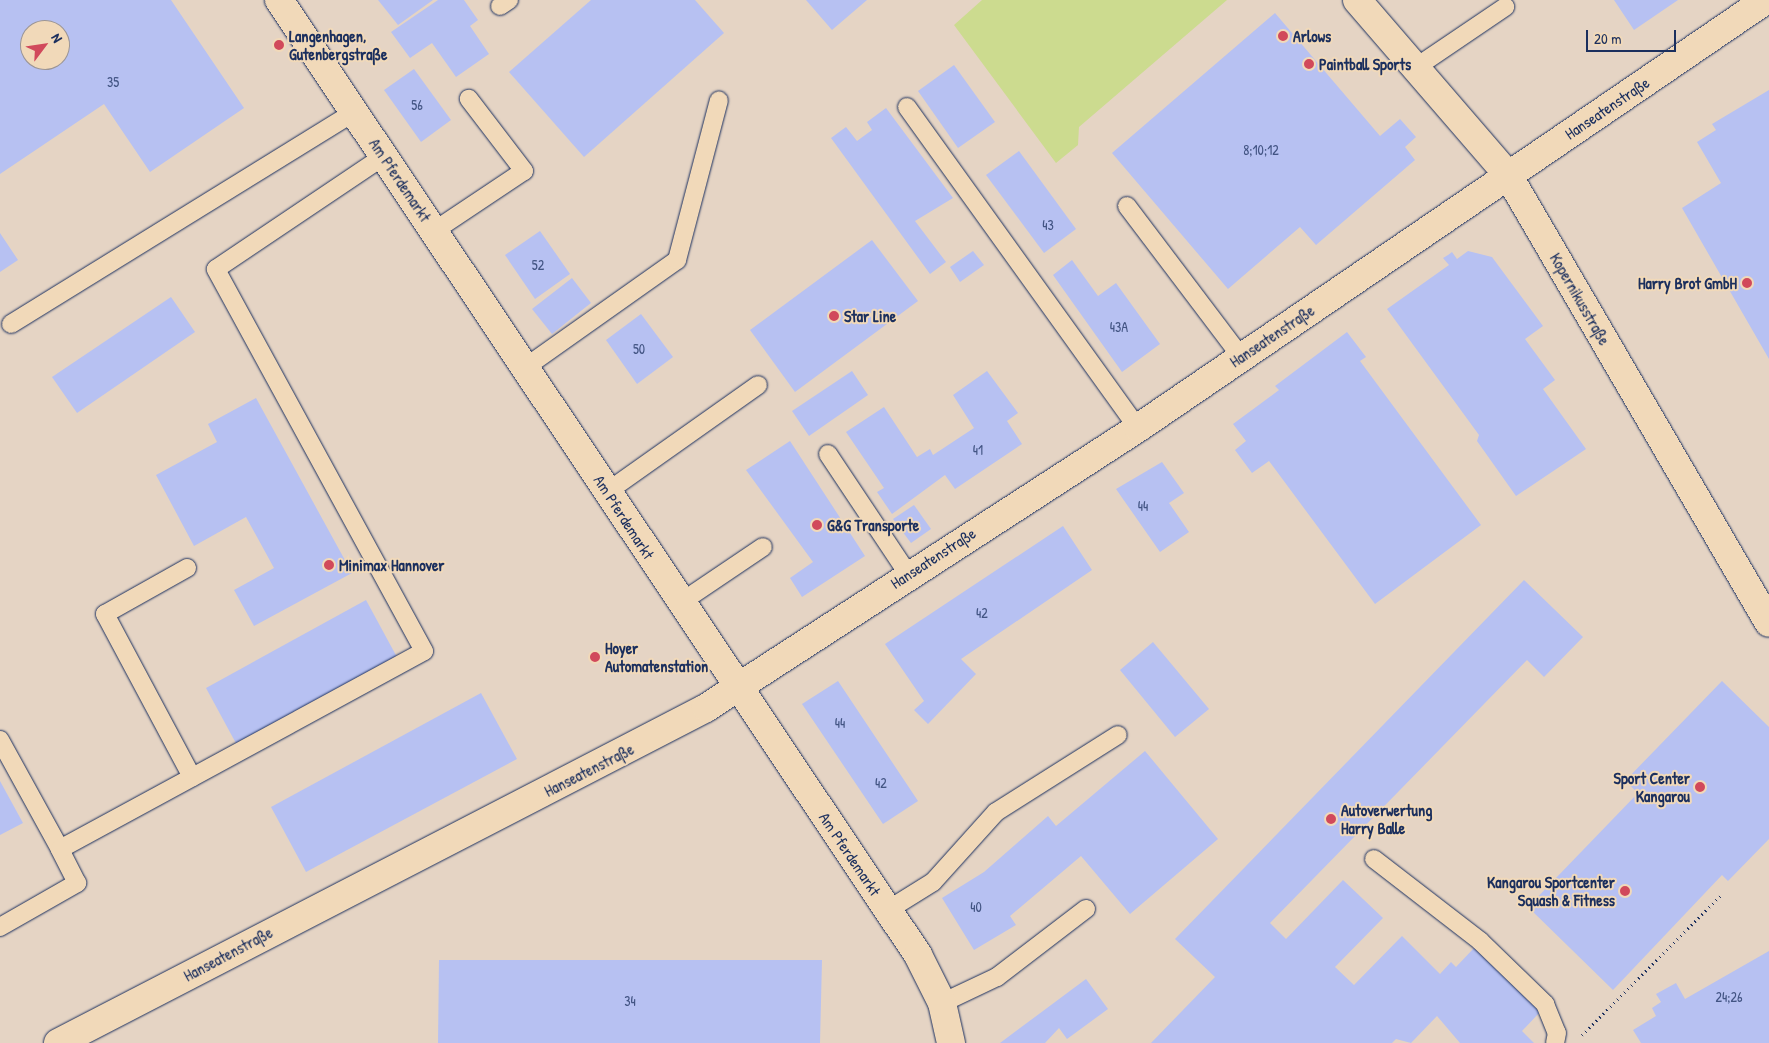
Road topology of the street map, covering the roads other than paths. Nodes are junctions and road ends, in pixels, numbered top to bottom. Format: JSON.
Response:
{"nodes":[{"id":1,"x":279,"y":0,"type":"edge"},
{"id":2,"x":1357,"y":0,"type":"edge"},
{"id":3,"x":1766,"y":0,"type":"edge"},
{"id":4,"x":1505,"y":8,"type":"dead end"},
{"id":5,"x":1415,"y":68,"type":"junction"},
{"id":6,"x":469,"y":99,"type":"dead end"},
{"id":7,"x":718,"y":100,"type":"dead end"},
{"id":8,"x":907,"y":107,"type":"dead end"},
{"id":9,"x":354,"y":112,"type":"junction"},
{"id":10,"x":384,"y":156,"type":"junction"},
{"id":11,"x":1508,"y":175,"type":"junction"},
{"id":12,"x":1127,"y":206,"type":"dead end"},
{"id":13,"x":434,"y":231,"type":"junction"},
{"id":14,"x":11,"y":324,"type":"dead end"},
{"id":15,"x":1241,"y":357,"type":"junction"},
{"id":16,"x":526,"y":367,"type":"junction"},
{"id":17,"x":758,"y":385,"type":"dead end"},
{"id":18,"x":1138,"y":428,"type":"junction"},
{"id":19,"x":828,"y":454,"type":"dead end"},
{"id":20,"x":608,"y":492,"type":"junction"},
{"id":21,"x":763,"y":548,"type":"dead end"},
{"id":22,"x":187,"y":568,"type":"dead end"},
{"id":23,"x":908,"y":574,"type":"junction"},
{"id":24,"x":680,"y":603,"type":"junction"},
{"id":25,"x":1769,"y":623,"type":"edge"},
{"id":26,"x":737,"y":688,"type":"junction"},
{"id":27,"x":1118,"y":735,"type":"dead end"},
{"id":28,"x":0,"y":740,"type":"edge"},
{"id":29,"x":192,"y":778,"type":"junction"},
{"id":30,"x":60,"y":849,"type":"junction"},
{"id":31,"x":1374,"y":859,"type":"dead end"},
{"id":32,"x":1086,"y":909,"type":"dead end"},
{"id":33,"x":888,"y":910,"type":"junction"},
{"id":34,"x":0,"y":927,"type":"edge"},
{"id":35,"x":942,"y":1003,"type":"junction"},
{"id":36,"x":58,"y":1043,"type":"edge"},
{"id":37,"x":951,"y":1043,"type":"edge"},
{"id":38,"x":1556,"y":1043,"type":"edge"}],
"edges":[{"from":1,"to":9,"type":"street","name":"Am Pferdemarkt"},
{"from":2,"to":5,"type":"street","name":"Kopernikusstraße"},
{"from":3,"to":11,"type":"street","name":"Hanseatenstraße"},
{"from":4,"to":5,"type":"lane"},
{"from":5,"to":11,"type":"street","name":"Kopernikusstraße"},
{"from":6,"to":13,"type":"lane"},
{"from":7,"to":16,"type":"lane"},
{"from":8,"to":18,"type":"lane"},
{"from":9,"to":10,"type":"street","name":"Am Pferdemarkt"},
{"from":9,"to":14,"type":"lane"},
{"from":10,"to":13,"type":"street","name":"Am Pferdemarkt"},
{"from":10,"to":29,"type":"lane"},
{"from":11,"to":15,"type":"street","name":"Hanseatenstraße"},
{"from":11,"to":25,"type":"street","name":"Kopernikusstraße"},
{"from":12,"to":15,"type":"lane"},
{"from":13,"to":16,"type":"street","name":"Am Pferdemarkt"},
{"from":15,"to":18,"type":"street","name":"Hanseatenstraße"},
{"from":16,"to":20,"type":"street","name":"Am Pferdemarkt"},
{"from":17,"to":20,"type":"lane"},
{"from":18,"to":23,"type":"street","name":"Hanseatenstraße"},
{"from":19,"to":23,"type":"lane"},
{"from":20,"to":24,"type":"street","name":"Am Pferdemarkt"},
{"from":21,"to":24,"type":"lane"},
{"from":22,"to":29,"type":"lane"},
{"from":23,"to":26,"type":"street","name":"Hanseatenstraße"},
{"from":24,"to":26,"type":"street","name":"Am Pferdemarkt"},
{"from":26,"to":33,"type":"street","name":"Am Pferdemarkt"},
{"from":26,"to":36,"type":"street","name":"Hanseatenstraße"},
{"from":27,"to":33,"type":"lane"},
{"from":28,"to":30,"type":"lane"},
{"from":29,"to":30,"type":"lane"},
{"from":30,"to":34,"type":"lane"},
{"from":31,"to":38,"type":"lane"},
{"from":32,"to":35,"type":"lane"},
{"from":33,"to":35,"type":"street","name":"Am Pferdemarkt"},
{"from":35,"to":37,"type":"street","name":"Am Pferdemarkt"}]}
